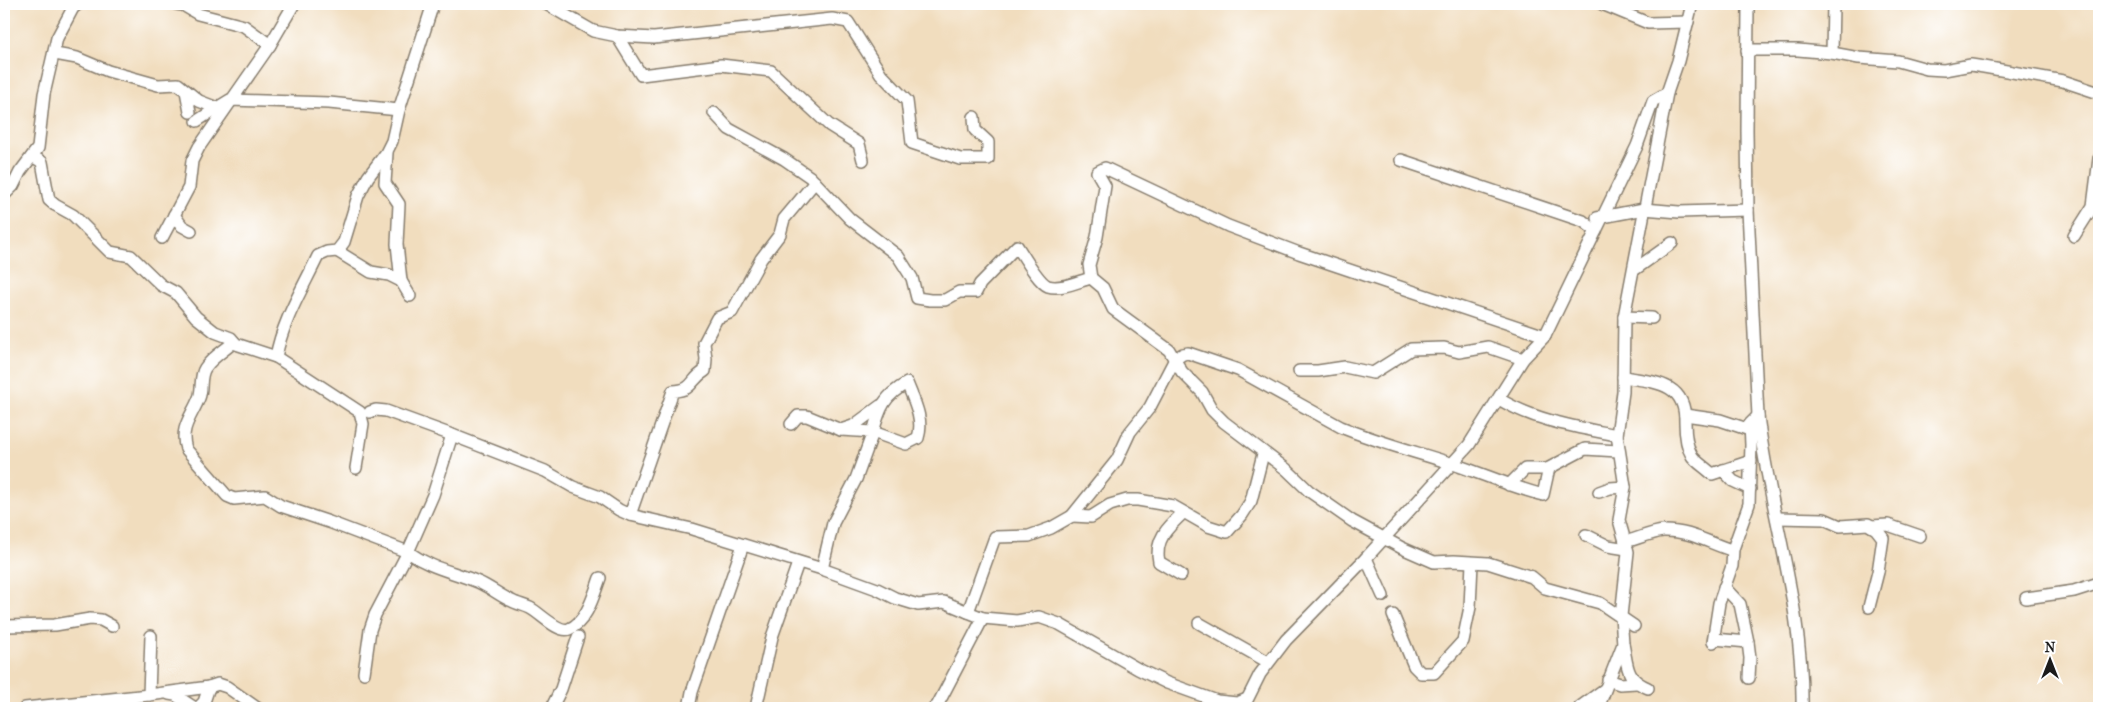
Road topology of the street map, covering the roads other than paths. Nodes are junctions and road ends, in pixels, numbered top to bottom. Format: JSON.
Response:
{"nodes":[{"id":1,"x":78,"y":4,"type":"edge"},
{"id":2,"x":176,"y":4,"type":"edge"},
{"id":3,"x":294,"y":4,"type":"edge"},
{"id":4,"x":433,"y":4,"type":"edge"},
{"id":5,"x":546,"y":4,"type":"edge"},
{"id":6,"x":1602,"y":4,"type":"edge"},
{"id":7,"x":1692,"y":4,"type":"edge"},
{"id":8,"x":1748,"y":4,"type":"edge"},
{"id":9,"x":1833,"y":4,"type":"edge"},
{"id":10,"x":1688,"y":22,"type":"junction"},
{"id":11,"x":617,"y":36,"type":"junction"},
{"id":12,"x":270,"y":44,"type":"junction"},
{"id":13,"x":1748,"y":50,"type":"junction"},
{"id":14,"x":1832,"y":53,"type":"junction"},
{"id":15,"x":55,"y":54,"type":"junction"},
{"id":16,"x":186,"y":91,"type":"junction"},
{"id":17,"x":2099,"y":93,"type":"edge"},
{"id":18,"x":1667,"y":94,"type":"junction"},
{"id":19,"x":230,"y":100,"type":"junction"},
{"id":20,"x":217,"y":108,"type":"junction"},
{"id":21,"x":399,"y":110,"type":"junction"},
{"id":22,"x":714,"y":113,"type":"dead end"},
{"id":23,"x":974,"y":118,"type":"dead end"},
{"id":24,"x":387,"y":151,"type":"junction"},
{"id":25,"x":32,"y":156,"type":"junction"},
{"id":26,"x":2099,"y":159,"type":"edge"},
{"id":27,"x":863,"y":160,"type":"dead end"},
{"id":28,"x":1401,"y":160,"type":"dead end"},
{"id":29,"x":814,"y":182,"type":"junction"},
{"id":30,"x":4,"y":194,"type":"edge"},
{"id":31,"x":1644,"y":210,"type":"junction"},
{"id":32,"x":1748,"y":210,"type":"junction"},
{"id":33,"x":174,"y":215,"type":"junction"},
{"id":34,"x":1602,"y":217,"type":"junction"},
{"id":35,"x":1583,"y":221,"type":"junction"},
{"id":36,"x":190,"y":231,"type":"dead end"},
{"id":37,"x":1596,"y":231,"type":"junction"},
{"id":38,"x":2074,"y":236,"type":"dead end"},
{"id":39,"x":162,"y":238,"type":"dead end"},
{"id":40,"x":1672,"y":242,"type":"dead end"},
{"id":41,"x":337,"y":251,"type":"junction"},
{"id":42,"x":1634,"y":270,"type":"junction"},
{"id":43,"x":1091,"y":278,"type":"junction"},
{"id":44,"x":401,"y":281,"type":"junction"},
{"id":45,"x":410,"y":296,"type":"dead end"},
{"id":46,"x":1624,"y":317,"type":"junction"},
{"id":47,"x":1652,"y":318,"type":"dead end"},
{"id":48,"x":1545,"y":336,"type":"junction"},
{"id":49,"x":234,"y":342,"type":"junction"},
{"id":50,"x":276,"y":357,"type":"junction"},
{"id":51,"x":1175,"y":359,"type":"junction"},
{"id":52,"x":1523,"y":359,"type":"junction"},
{"id":53,"x":1299,"y":371,"type":"dead end"},
{"id":54,"x":1623,"y":376,"type":"junction"},
{"id":55,"x":1644,"y":380,"type":"junction"},
{"id":56,"x":1622,"y":397,"type":"junction"},
{"id":57,"x":1499,"y":399,"type":"junction"},
{"id":58,"x":880,"y":406,"type":"junction"},
{"id":59,"x":365,"y":412,"type":"junction"},
{"id":60,"x":1686,"y":415,"type":"junction"},
{"id":61,"x":1758,"y":416,"type":"junction"},
{"id":62,"x":791,"y":424,"type":"dead end"},
{"id":63,"x":841,"y":430,"type":"junction"},
{"id":64,"x":1750,"y":430,"type":"junction"},
{"id":65,"x":873,"y":432,"type":"junction"},
{"id":66,"x":452,"y":435,"type":"junction"},
{"id":67,"x":1617,"y":435,"type":"junction"},
{"id":68,"x":1469,"y":445,"type":"junction"},
{"id":69,"x":1618,"y":451,"type":"junction"},
{"id":70,"x":1263,"y":454,"type":"junction"},
{"id":71,"x":1751,"y":461,"type":"junction"},
{"id":72,"x":1452,"y":464,"type":"junction"},
{"id":73,"x":356,"y":468,"type":"dead end"},
{"id":74,"x":1549,"y":469,"type":"junction"},
{"id":75,"x":1723,"y":470,"type":"junction"},
{"id":76,"x":1476,"y":474,"type":"junction"},
{"id":77,"x":1509,"y":485,"type":"junction"},
{"id":78,"x":1625,"y":487,"type":"junction"},
{"id":79,"x":1750,"y":489,"type":"junction"},
{"id":80,"x":1599,"y":492,"type":"dead end"},
{"id":81,"x":1183,"y":513,"type":"junction"},
{"id":82,"x":630,"y":515,"type":"junction"},
{"id":83,"x":1072,"y":516,"type":"junction"},
{"id":84,"x":1777,"y":518,"type":"junction"},
{"id":85,"x":1871,"y":526,"type":"junction"},
{"id":86,"x":1586,"y":535,"type":"dead end"},
{"id":87,"x":1920,"y":536,"type":"dead end"},
{"id":88,"x":1385,"y":537,"type":"junction"},
{"id":89,"x":743,"y":545,"type":"junction"},
{"id":90,"x":1626,"y":546,"type":"junction"},
{"id":91,"x":1734,"y":549,"type":"junction"},
{"id":92,"x":408,"y":552,"type":"junction"},
{"id":93,"x":1366,"y":558,"type":"junction"},
{"id":94,"x":798,"y":563,"type":"junction"},
{"id":95,"x":1472,"y":564,"type":"junction"},
{"id":96,"x":822,"y":569,"type":"junction"},
{"id":97,"x":1181,"y":575,"type":"dead end"},
{"id":98,"x":600,"y":578,"type":"dead end"},
{"id":99,"x":2099,"y":583,"type":"edge"},
{"id":100,"x":1724,"y":587,"type":"junction"},
{"id":101,"x":1383,"y":596,"type":"dead end"},
{"id":102,"x":2026,"y":598,"type":"dead end"},
{"id":103,"x":1868,"y":607,"type":"dead end"},
{"id":104,"x":968,"y":612,"type":"junction"},
{"id":105,"x":1393,"y":615,"type":"dead end"},
{"id":106,"x":1621,"y":616,"type":"junction"},
{"id":107,"x":983,"y":618,"type":"junction"},
{"id":108,"x":582,"y":619,"type":"junction"},
{"id":109,"x":1199,"y":623,"type":"dead end"},
{"id":110,"x":4,"y":626,"type":"edge"},
{"id":111,"x":112,"y":626,"type":"dead end"},
{"id":112,"x":1634,"y":626,"type":"dead end"},
{"id":113,"x":566,"y":629,"type":"junction"},
{"id":114,"x":151,"y":636,"type":"dead end"},
{"id":115,"x":578,"y":637,"type":"junction"},
{"id":116,"x":1748,"y":642,"type":"junction"},
{"id":117,"x":1623,"y":644,"type":"junction"},
{"id":118,"x":1268,"y":662,"type":"junction"},
{"id":119,"x":364,"y":673,"type":"dead end"},
{"id":120,"x":1749,"y":678,"type":"dead end"},
{"id":121,"x":1636,"y":683,"type":"junction"},
{"id":122,"x":1606,"y":685,"type":"junction"},
{"id":123,"x":209,"y":687,"type":"junction"},
{"id":124,"x":1648,"y":688,"type":"dead end"},
{"id":125,"x":149,"y":694,"type":"junction"},
{"id":126,"x":167,"y":694,"type":"junction"},
{"id":127,"x":1245,"y":704,"type":"edge"},
{"id":128,"x":552,"y":707,"type":"edge"},
{"id":129,"x":1580,"y":707,"type":"dead end"},
{"id":130,"x":25,"y":708,"type":"edge"},
{"id":131,"x":196,"y":708,"type":"edge"},
{"id":132,"x":257,"y":708,"type":"edge"},
{"id":133,"x":689,"y":708,"type":"edge"},
{"id":134,"x":756,"y":708,"type":"edge"},
{"id":135,"x":934,"y":708,"type":"edge"},
{"id":136,"x":1598,"y":708,"type":"edge"},
{"id":137,"x":1802,"y":708,"type":"edge"}],
"edges":[{"from":1,"to":15,"type":"street"},
{"from":2,"to":12,"type":"street"},
{"from":3,"to":12,"type":"street"},
{"from":4,"to":21,"type":"street"},
{"from":5,"to":11,"type":"street"},
{"from":6,"to":10,"type":"street"},
{"from":7,"to":10,"type":"street"},
{"from":8,"to":13,"type":"street"},
{"from":9,"to":14,"type":"street"},
{"from":10,"to":18,"type":"street"},
{"from":11,"to":23,"type":"street"},
{"from":11,"to":27,"type":"street"},
{"from":12,"to":19,"type":"street"},
{"from":13,"to":14,"type":"street"},
{"from":13,"to":32,"type":"street"},
{"from":14,"to":17,"type":"street"},
{"from":15,"to":16,"type":"street"},
{"from":15,"to":25,"type":"street"},
{"from":16,"to":20,"type":"street"},
{"from":16,"to":20,"type":"street"},
{"from":18,"to":31,"type":"street"},
{"from":18,"to":34,"type":"street"},
{"from":19,"to":20,"type":"street"},
{"from":19,"to":21,"type":"street"},
{"from":19,"to":33,"type":"street"},
{"from":21,"to":24,"type":"street"},
{"from":22,"to":29,"type":"street"},
{"from":24,"to":41,"type":"street"},
{"from":24,"to":44,"type":"street"},
{"from":25,"to":30,"type":"street"},
{"from":25,"to":49,"type":"street"},
{"from":26,"to":38,"type":"street"},
{"from":28,"to":35,"type":"street"},
{"from":29,"to":43,"type":"street"},
{"from":29,"to":82,"type":"street"},
{"from":31,"to":32,"type":"street"},
{"from":31,"to":34,"type":"street"},
{"from":31,"to":42,"type":"street"},
{"from":32,"to":61,"type":"street"},
{"from":33,"to":36,"type":"street"},
{"from":33,"to":39,"type":"street"},
{"from":34,"to":35,"type":"street"},
{"from":34,"to":37,"type":"street"},
{"from":35,"to":37,"type":"street"},
{"from":37,"to":48,"type":"street"},
{"from":40,"to":42,"type":"street"},
{"from":41,"to":44,"type":"street"},
{"from":41,"to":50,"type":"street"},
{"from":42,"to":46,"type":"street"},
{"from":43,"to":48,"type":"street"},
{"from":43,"to":51,"type":"street"},
{"from":44,"to":45,"type":"street"},
{"from":46,"to":47,"type":"street"},
{"from":46,"to":54,"type":"street"},
{"from":48,"to":52,"type":"street"},
{"from":49,"to":50,"type":"street"},
{"from":49,"to":92,"type":"street"},
{"from":50,"to":59,"type":"street"},
{"from":51,"to":70,"type":"street"},
{"from":51,"to":72,"type":"street"},
{"from":51,"to":83,"type":"street"},
{"from":52,"to":53,"type":"street"},
{"from":52,"to":57,"type":"street"},
{"from":54,"to":55,"type":"street"},
{"from":54,"to":56,"type":"street"},
{"from":55,"to":56,"type":"street"},
{"from":55,"to":60,"type":"street"},
{"from":56,"to":67,"type":"street"},
{"from":57,"to":67,"type":"street"},
{"from":57,"to":68,"type":"street"},
{"from":58,"to":63,"type":"street"},
{"from":58,"to":65,"type":"street"},
{"from":58,"to":65,"type":"street"},
{"from":59,"to":66,"type":"street"},
{"from":59,"to":73,"type":"street"},
{"from":60,"to":64,"type":"street"},
{"from":60,"to":75,"type":"street"},
{"from":61,"to":64,"type":"street"},
{"from":61,"to":84,"type":"street"},
{"from":62,"to":63,"type":"street"},
{"from":63,"to":65,"type":"street"},
{"from":64,"to":71,"type":"street"},
{"from":65,"to":96,"type":"street"},
{"from":66,"to":82,"type":"street"},
{"from":66,"to":92,"type":"street"},
{"from":67,"to":69,"type":"street"},
{"from":68,"to":72,"type":"street"},
{"from":68,"to":76,"type":"street"},
{"from":69,"to":74,"type":"street"},
{"from":69,"to":78,"type":"street"},
{"from":70,"to":81,"type":"street"},
{"from":70,"to":88,"type":"street"},
{"from":71,"to":75,"type":"street"},
{"from":71,"to":79,"type":"street"},
{"from":72,"to":76,"type":"street"},
{"from":72,"to":88,"type":"street"},
{"from":74,"to":77,"type":"street"},
{"from":74,"to":77,"type":"street"},
{"from":75,"to":79,"type":"street"},
{"from":76,"to":77,"type":"street"},
{"from":78,"to":80,"type":"street"},
{"from":78,"to":90,"type":"street"},
{"from":79,"to":91,"type":"street"},
{"from":81,"to":83,"type":"street"},
{"from":81,"to":97,"type":"street"},
{"from":82,"to":89,"type":"street"},
{"from":83,"to":104,"type":"street"},
{"from":84,"to":85,"type":"street"},
{"from":84,"to":137,"type":"street"},
{"from":85,"to":87,"type":"street"},
{"from":85,"to":103,"type":"street"},
{"from":86,"to":90,"type":"street"},
{"from":88,"to":93,"type":"street"},
{"from":88,"to":95,"type":"street"},
{"from":89,"to":94,"type":"street"},
{"from":89,"to":133,"type":"street"},
{"from":90,"to":91,"type":"street"},
{"from":90,"to":106,"type":"street"},
{"from":91,"to":100,"type":"street"},
{"from":92,"to":113,"type":"street"},
{"from":92,"to":119,"type":"street"},
{"from":93,"to":101,"type":"street"},
{"from":93,"to":118,"type":"street"},
{"from":94,"to":96,"type":"street"},
{"from":94,"to":134,"type":"street"},
{"from":95,"to":105,"type":"street"},
{"from":95,"to":106,"type":"street"},
{"from":96,"to":104,"type":"street"},
{"from":98,"to":108,"type":"street"},
{"from":99,"to":102,"type":"street"},
{"from":100,"to":116,"type":"street"},
{"from":100,"to":116,"type":"street"},
{"from":104,"to":107,"type":"street"},
{"from":106,"to":112,"type":"street"},
{"from":106,"to":117,"type":"street"},
{"from":107,"to":127,"type":"street"},
{"from":107,"to":135,"type":"street"},
{"from":108,"to":113,"type":"street"},
{"from":108,"to":115,"type":"street"},
{"from":109,"to":118,"type":"street"},
{"from":110,"to":111,"type":"street"},
{"from":113,"to":115,"type":"street"},
{"from":114,"to":125,"type":"street"},
{"from":115,"to":128,"type":"street"},
{"from":116,"to":120,"type":"street"},
{"from":117,"to":121,"type":"street"},
{"from":117,"to":122,"type":"street"},
{"from":118,"to":127,"type":"street"},
{"from":121,"to":122,"type":"street"},
{"from":121,"to":124,"type":"street"},
{"from":122,"to":129,"type":"street"},
{"from":122,"to":136,"type":"street"},
{"from":123,"to":126,"type":"street"},
{"from":123,"to":131,"type":"street"},
{"from":123,"to":132,"type":"street"},
{"from":125,"to":126,"type":"street"},
{"from":125,"to":130,"type":"street"},
{"from":126,"to":131,"type":"street"}]}
